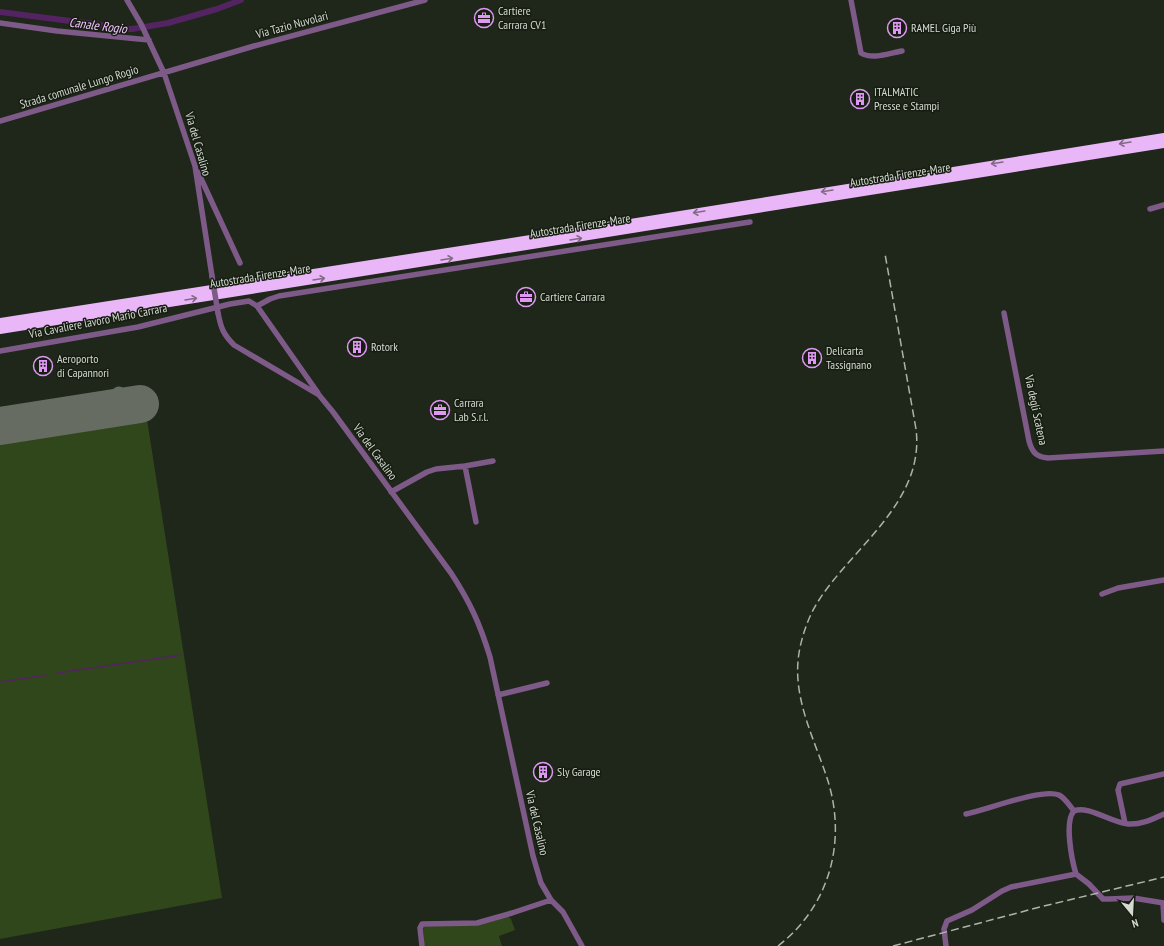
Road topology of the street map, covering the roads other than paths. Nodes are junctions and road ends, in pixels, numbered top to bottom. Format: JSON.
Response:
{"nodes":[{"id":1,"x":128,"y":0,"type":"edge"},
{"id":2,"x":425,"y":0,"type":"edge"},
{"id":3,"x":851,"y":0,"type":"edge"},
{"id":4,"x":0,"y":23,"type":"edge"},
{"id":5,"x":149,"y":40,"type":"junction"},
{"id":6,"x":902,"y":51,"type":"dead end"},
{"id":7,"x":164,"y":73,"type":"junction"},
{"id":8,"x":0,"y":122,"type":"edge"},
{"id":9,"x":1164,"y":137,"type":"edge"},
{"id":10,"x":1164,"y":144,"type":"edge"},
{"id":11,"x":195,"y":166,"type":"junction"},
{"id":12,"x":1164,"y":205,"type":"edge"},
{"id":13,"x":1150,"y":209,"type":"dead end"},
{"id":14,"x":750,"y":222,"type":"dead end"},
{"id":15,"x":240,"y":263,"type":"dead end"},
{"id":16,"x":257,"y":306,"type":"junction"},
{"id":17,"x":1004,"y":313,"type":"dead end"},
{"id":18,"x":0,"y":322,"type":"edge"},
{"id":19,"x":0,"y":330,"type":"edge"},
{"id":20,"x":0,"y":351,"type":"edge"},
{"id":21,"x":319,"y":395,"type":"junction"},
{"id":22,"x":1164,"y":451,"type":"edge"},
{"id":23,"x":493,"y":462,"type":"dead end"},
{"id":24,"x":465,"y":466,"type":"junction"},
{"id":25,"x":391,"y":492,"type":"junction"},
{"id":26,"x":476,"y":522,"type":"dead end"},
{"id":27,"x":1164,"y":580,"type":"edge"},
{"id":28,"x":1102,"y":594,"type":"dead end"},
{"id":29,"x":547,"y":683,"type":"dead end"},
{"id":30,"x":498,"y":695,"type":"junction"},
{"id":31,"x":1164,"y":774,"type":"edge"},
{"id":32,"x":1074,"y":811,"type":"junction"},
{"id":33,"x":966,"y":814,"type":"dead end"},
{"id":34,"x":1164,"y":814,"type":"edge"},
{"id":35,"x":1125,"y":823,"type":"junction"},
{"id":36,"x":1076,"y":874,"type":"junction"},
{"id":37,"x":550,"y":900,"type":"junction"},
{"id":38,"x":1164,"y":903,"type":"edge"},
{"id":39,"x":1164,"y":920,"type":"edge"},
{"id":40,"x":422,"y":946,"type":"edge"},
{"id":41,"x":582,"y":946,"type":"edge"},
{"id":42,"x":946,"y":946,"type":"edge"}],
"edges":[{"from":1,"to":5,"type":"street","name":"Via del Casalino"},
{"from":2,"to":7,"type":"street","name":"Via Tazio Nuvolari"},
{"from":3,"to":6,"type":"street"},
{"from":4,"to":5,"type":"street"},
{"from":5,"to":7,"type":"street","name":"Via del Casalino"},
{"from":7,"to":8,"type":"street","name":"Strada comunale Lungo Rogio"},
{"from":7,"to":11,"type":"street","name":"Via del Casalino"},
{"from":9,"to":18,"type":"highway","name":"Autostrada Firenze-Mare","one_way":true},
{"from":19,"to":10,"type":"highway","name":"Autostrada Firenze-Mare","one_way":true},
{"from":11,"to":15,"type":"street"},
{"from":11,"to":21,"type":"street","name":"Via del Casalino","bridge":true},
{"from":12,"to":13,"type":"street"},
{"from":14,"to":16,"type":"street"},
{"from":16,"to":20,"type":"street","name":"Via Cavaliere lavoro Mario Carrara"},
{"from":16,"to":21,"type":"street"},
{"from":17,"to":22,"type":"street","name":"Via degli Scatena"},
{"from":21,"to":25,"type":"street","name":"Via del Casalino"},
{"from":23,"to":24,"type":"street"},
{"from":24,"to":25,"type":"street"},
{"from":24,"to":26,"type":"street"},
{"from":25,"to":30,"type":"street","name":"Via del Casalino"},
{"from":27,"to":28,"type":"street"},
{"from":29,"to":30,"type":"street"},
{"from":30,"to":37,"type":"street","name":"Via del Casalino"},
{"from":31,"to":35,"type":"street"},
{"from":32,"to":33,"type":"street"},
{"from":32,"to":35,"type":"street"},
{"from":32,"to":36,"type":"street"},
{"from":34,"to":35,"type":"street"},
{"from":36,"to":38,"type":"street"},
{"from":36,"to":42,"type":"street"},
{"from":37,"to":40,"type":"street"},
{"from":37,"to":41,"type":"street","name":"Via del Casalino"},
{"from":38,"to":39,"type":"street"}]}
